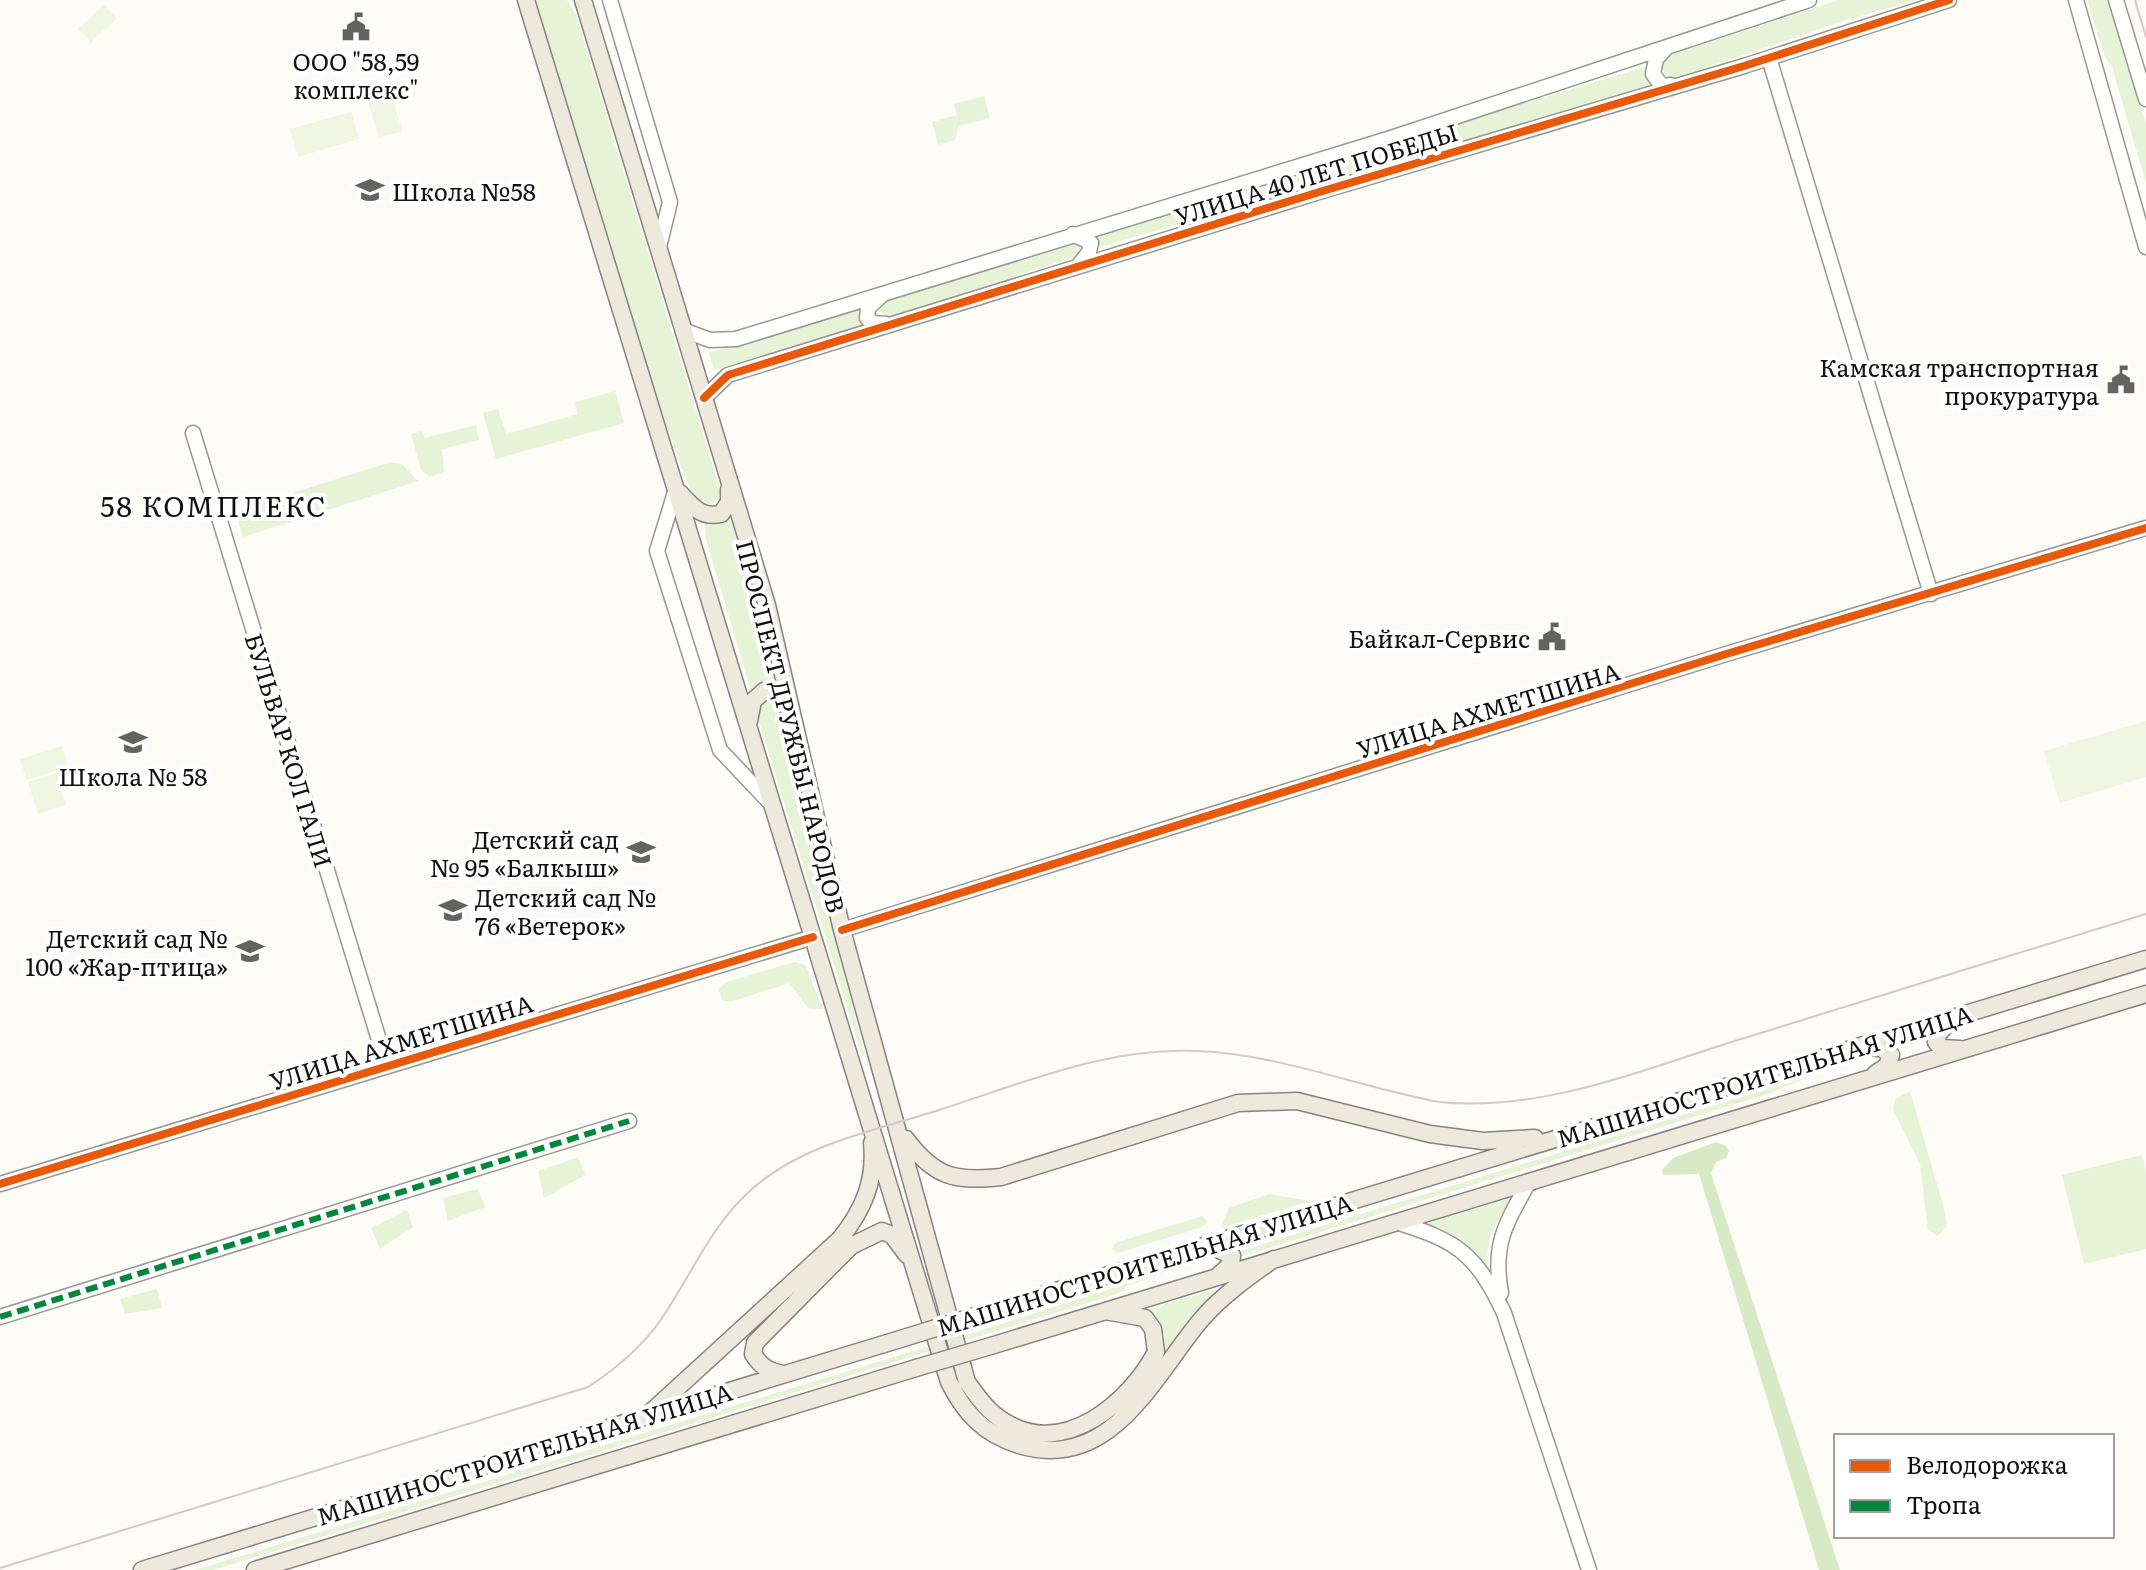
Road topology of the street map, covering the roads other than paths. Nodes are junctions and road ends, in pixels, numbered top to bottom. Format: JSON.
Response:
{"nodes":[{"id":1,"x":526,"y":0,"type":"edge"},
{"id":2,"x":583,"y":0,"type":"edge"},
{"id":3,"x":610,"y":0,"type":"edge"},
{"id":4,"x":1809,"y":0,"type":"edge"},
{"id":5,"x":2076,"y":0,"type":"edge"},
{"id":6,"x":2116,"y":0,"type":"edge"},
{"id":7,"x":1942,"y":1,"type":"edge"},
{"id":8,"x":1667,"y":48,"type":"junction"},
{"id":9,"x":1769,"y":58,"type":"junction"},
{"id":10,"x":1680,"y":83,"type":"junction"},
{"id":11,"x":2146,"y":99,"type":"edge"},
{"id":12,"x":2140,"y":214,"type":"edge"},
{"id":13,"x":1073,"y":234,"type":"junction"},
{"id":14,"x":659,"y":247,"type":"junction"},
{"id":15,"x":2146,"y":247,"type":"edge"},
{"id":16,"x":1078,"y":266,"type":"junction"},
{"id":17,"x":885,"y":292,"type":"junction"},
{"id":18,"x":893,"y":324,"type":"junction"},
{"id":19,"x":683,"y":330,"type":"junction"},
{"id":20,"x":704,"y":398,"type":"junction"},
{"id":21,"x":193,"y":433,"type":"dead end"},
{"id":22,"x":729,"y":480,"type":"junction"},
{"id":23,"x":676,"y":489,"type":"junction"},
{"id":24,"x":2146,"y":528,"type":"edge"},
{"id":25,"x":1931,"y":594,"type":"junction"},
{"id":26,"x":791,"y":712,"type":"junction"},
{"id":27,"x":748,"y":724,"type":"junction"},
{"id":28,"x":773,"y":806,"type":"junction"},
{"id":29,"x":842,"y":930,"type":"junction"},
{"id":30,"x":813,"y":937,"type":"junction"},
{"id":31,"x":2146,"y":959,"type":"edge"},
{"id":32,"x":2146,"y":994,"type":"edge"},
{"id":33,"x":1954,"y":1017,"type":"junction"},
{"id":34,"x":1857,"y":1047,"type":"junction"},
{"id":35,"x":876,"y":1048,"type":"junction"},
{"id":36,"x":1966,"y":1049,"type":"junction"},
{"id":37,"x":849,"y":1054,"type":"junction"},
{"id":38,"x":387,"y":1066,"type":"junction"},
{"id":39,"x":1867,"y":1079,"type":"junction"},
{"id":40,"x":870,"y":1114,"type":"junction"},
{"id":41,"x":629,"y":1121,"type":"dead end"},
{"id":42,"x":900,"y":1131,"type":"junction"},
{"id":43,"x":1560,"y":1137,"type":"junction"},
{"id":44,"x":1529,"y":1182,"type":"junction"},
{"id":45,"x":0,"y":1184,"type":"edge"},
{"id":46,"x":1396,"y":1222,"type":"junction"},
{"id":47,"x":1209,"y":1245,"type":"junction"},
{"id":48,"x":1274,"y":1259,"type":"junction"},
{"id":49,"x":914,"y":1265,"type":"junction"},
{"id":50,"x":1218,"y":1276,"type":"junction"},
{"id":51,"x":1105,"y":1311,"type":"junction"},
{"id":52,"x":1504,"y":1313,"type":"junction"},
{"id":53,"x":0,"y":1317,"type":"edge"},
{"id":54,"x":785,"y":1374,"type":"junction"},
{"id":55,"x":647,"y":1416,"type":"junction"},
{"id":56,"x":142,"y":1570,"type":"edge"},
{"id":57,"x":255,"y":1570,"type":"edge"},
{"id":58,"x":1589,"y":1570,"type":"edge"}],
"edges":[{"from":1,"to":23,"type":"main road","name":"ПРОСПЕКТ ДРУЖБЫ НАРОДОВ"},
{"from":2,"to":14,"type":"main road","name":"ПРОСПЕКТ ДРУЖБЫ НАРОДОВ"},
{"from":3,"to":14,"type":"street"},
{"from":4,"to":8,"type":"street","name":"УЛИЦА 40 ЛЕТ ПОБЕДЫ"},
{"from":5,"to":12,"type":"street"},
{"from":6,"to":11,"type":"street"},
{"from":7,"to":9,"type":"street","name":"УЛИЦА 40 ЛЕТ ПОБЕДЫ"},
{"from":8,"to":10,"type":"street"},
{"from":8,"to":13,"type":"street","name":"УЛИЦА 40 ЛЕТ ПОБЕДЫ"},
{"from":9,"to":10,"type":"street","name":"УЛИЦА 40 ЛЕТ ПОБЕДЫ"},
{"from":9,"to":25,"type":"street"},
{"from":10,"to":16,"type":"street","name":"УЛИЦА 40 ЛЕТ ПОБЕДЫ"},
{"from":12,"to":15,"type":"street"},
{"from":13,"to":16,"type":"street"},
{"from":13,"to":17,"type":"street","name":"УЛИЦА 40 ЛЕТ ПОБЕДЫ"},
{"from":14,"to":19,"type":"main road","name":"ПРОСПЕКТ ДРУЖБЫ НАРОДОВ"},
{"from":16,"to":18,"type":"street","name":"УЛИЦА 40 ЛЕТ ПОБЕДЫ"},
{"from":17,"to":18,"type":"street"},
{"from":17,"to":19,"type":"street","name":"УЛИЦА 40 ЛЕТ ПОБЕДЫ"},
{"from":18,"to":20,"type":"street","name":"УЛИЦА 40 ЛЕТ ПОБЕДЫ"},
{"from":19,"to":20,"type":"main road","name":"ПРОСПЕКТ ДРУЖБЫ НАРОДОВ"},
{"from":20,"to":22,"type":"main road","name":"ПРОСПЕКТ ДРУЖБЫ НАРОДОВ"},
{"from":21,"to":38,"type":"street","name":"БУЛЬВАР КОЛ ГАЛИ"},
{"from":22,"to":23,"type":"main road"},
{"from":22,"to":26,"type":"main road","name":"ПРОСПЕКТ ДРУЖБЫ НАРОДОВ"},
{"from":23,"to":27,"type":"main road","name":"ПРОСПЕКТ ДРУЖБЫ НАРОДОВ"},
{"from":23,"to":28,"type":"street"},
{"from":24,"to":25,"type":"street","name":"УЛИЦА АХМЕТШИНА"},
{"from":25,"to":29,"type":"street","name":"УЛИЦА АХМЕТШИНА"},
{"from":26,"to":27,"type":"main road"},
{"from":26,"to":29,"type":"main road","name":"ПРОСПЕКТ ДРУЖБЫ НАРОДОВ"},
{"from":27,"to":28,"type":"main road","name":"ПРОСПЕКТ ДРУЖБЫ НАРОДОВ"},
{"from":28,"to":30,"type":"main road","name":"ПРОСПЕКТ ДРУЖБЫ НАРОДОВ"},
{"from":29,"to":35,"type":"main road","name":"ПРОСПЕКТ ДРУЖБЫ НАРОДОВ"},
{"from":30,"to":37,"type":"main road","name":"ПРОСПЕКТ ДРУЖБЫ НАРОДОВ"},
{"from":30,"to":38,"type":"street","name":"УЛИЦА АХМЕТШИНА"},
{"from":31,"to":33,"type":"main road","name":"МАШИНОСТРОИТЕЛЬНАЯ УЛИЦА"},
{"from":32,"to":36,"type":"main road","name":"МАШИНОСТРОИТЕЛЬНАЯ УЛИЦА"},
{"from":33,"to":34,"type":"main road","name":"МАШИНОСТРОИТЕЛЬНАЯ УЛИЦА"},
{"from":33,"to":36,"type":"main road"},
{"from":34,"to":39,"type":"main road"},
{"from":34,"to":43,"type":"main road","name":"МАШИНОСТРОИТЕЛЬНАЯ УЛИЦА"},
{"from":35,"to":37,"type":"main road"},
{"from":35,"to":42,"type":"main road","name":"ПРОСПЕКТ ДРУЖБЫ НАРОДОВ"},
{"from":36,"to":39,"type":"main road","name":"МАШИНОСТРОИТЕЛЬНАЯ УЛИЦА"},
{"from":37,"to":40,"type":"main road","name":"ПРОСПЕКТ ДРУЖБЫ НАРОДОВ"},
{"from":38,"to":45,"type":"street","name":"УЛИЦА АХМЕТШИНА"},
{"from":39,"to":44,"type":"main road","name":"МАШИНОСТРОИТЕЛЬНАЯ УЛИЦА"},
{"from":40,"to":49,"type":"main road"},
{"from":40,"to":55,"type":"main road"},
{"from":41,"to":53,"type":"street"},
{"from":42,"to":43,"type":"main road"},
{"from":42,"to":51,"type":"main road","name":"ПРОСПЕКТ ДРУЖБЫ НАРОДОВ"},
{"from":43,"to":47,"type":"main road","name":"МАШИНОСТРОИТЕЛЬНАЯ УЛИЦА"},
{"from":44,"to":46,"type":"main road","name":"МАШИНОСТРОИТЕЛЬНАЯ УЛИЦА"},
{"from":44,"to":52,"type":"street"},
{"from":46,"to":48,"type":"main road","name":"МАШИНОСТРОИТЕЛЬНАЯ УЛИЦА"},
{"from":46,"to":52,"type":"street"},
{"from":47,"to":50,"type":"main road"},
{"from":47,"to":54,"type":"main road","name":"МАШИНОСТРОИТЕЛЬНАЯ УЛИЦА","bridge":true},
{"from":48,"to":49,"type":"main road"},
{"from":48,"to":50,"type":"main road","name":"МАШИНОСТРОИТЕЛЬНАЯ УЛИЦА"},
{"from":49,"to":54,"type":"main road"},
{"from":50,"to":51,"type":"main road","name":"МАШИНОСТРОИТЕЛЬНАЯ УЛИЦА"},
{"from":51,"to":57,"type":"main road","name":"МАШИНОСТРОИТЕЛЬНАЯ УЛИЦА","bridge":true},
{"from":52,"to":58,"type":"street"},
{"from":54,"to":55,"type":"main road","name":"МАШИНОСТРОИТЕЛЬНАЯ УЛИЦА"},
{"from":55,"to":56,"type":"main road","name":"МАШИНОСТРОИТЕЛЬНАЯ УЛИЦА"}]}
